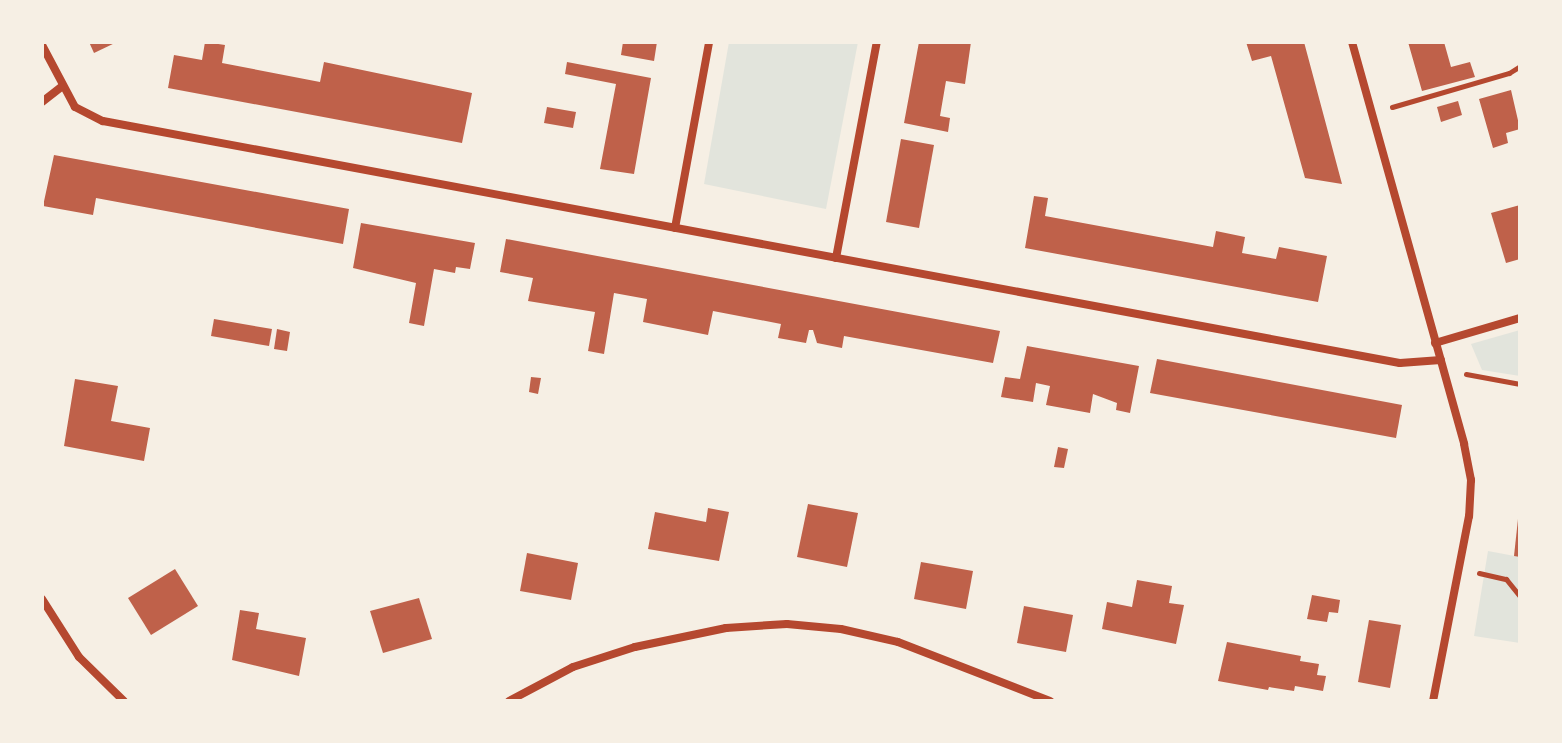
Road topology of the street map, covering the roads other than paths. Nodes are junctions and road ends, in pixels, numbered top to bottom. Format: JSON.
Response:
{"nodes":[{"id":1,"x":709,"y":42,"type":"edge"},
{"id":2,"x":877,"y":42,"type":"edge"},
{"id":3,"x":1352,"y":42,"type":"edge"},
{"id":4,"x":42,"y":45,"type":"edge"},
{"id":5,"x":61,"y":87,"type":"junction"},
{"id":6,"x":42,"y":102,"type":"edge"},
{"id":7,"x":675,"y":228,"type":"junction"},
{"id":8,"x":836,"y":258,"type":"junction"},
{"id":9,"x":1520,"y":318,"type":"edge"},
{"id":10,"x":1435,"y":343,"type":"junction"},
{"id":11,"x":1442,"y":365,"type":"junction"},
{"id":12,"x":42,"y":599,"type":"edge"},
{"id":13,"x":124,"y":701,"type":"edge"},
{"id":14,"x":509,"y":701,"type":"edge"},
{"id":15,"x":1050,"y":701,"type":"edge"},
{"id":16,"x":1433,"y":701,"type":"edge"}],
"edges":[{"from":1,"to":7,"type":"street"},
{"from":2,"to":8,"type":"street"},
{"from":3,"to":10,"type":"street"},
{"from":4,"to":5,"type":"street"},
{"from":5,"to":6,"type":"street"},
{"from":5,"to":7,"type":"street"},
{"from":7,"to":8,"type":"street"},
{"from":8,"to":11,"type":"street"},
{"from":9,"to":10,"type":"street"},
{"from":10,"to":11,"type":"street"},
{"from":11,"to":16,"type":"street"},
{"from":12,"to":13,"type":"street"},
{"from":14,"to":15,"type":"street"}]}
